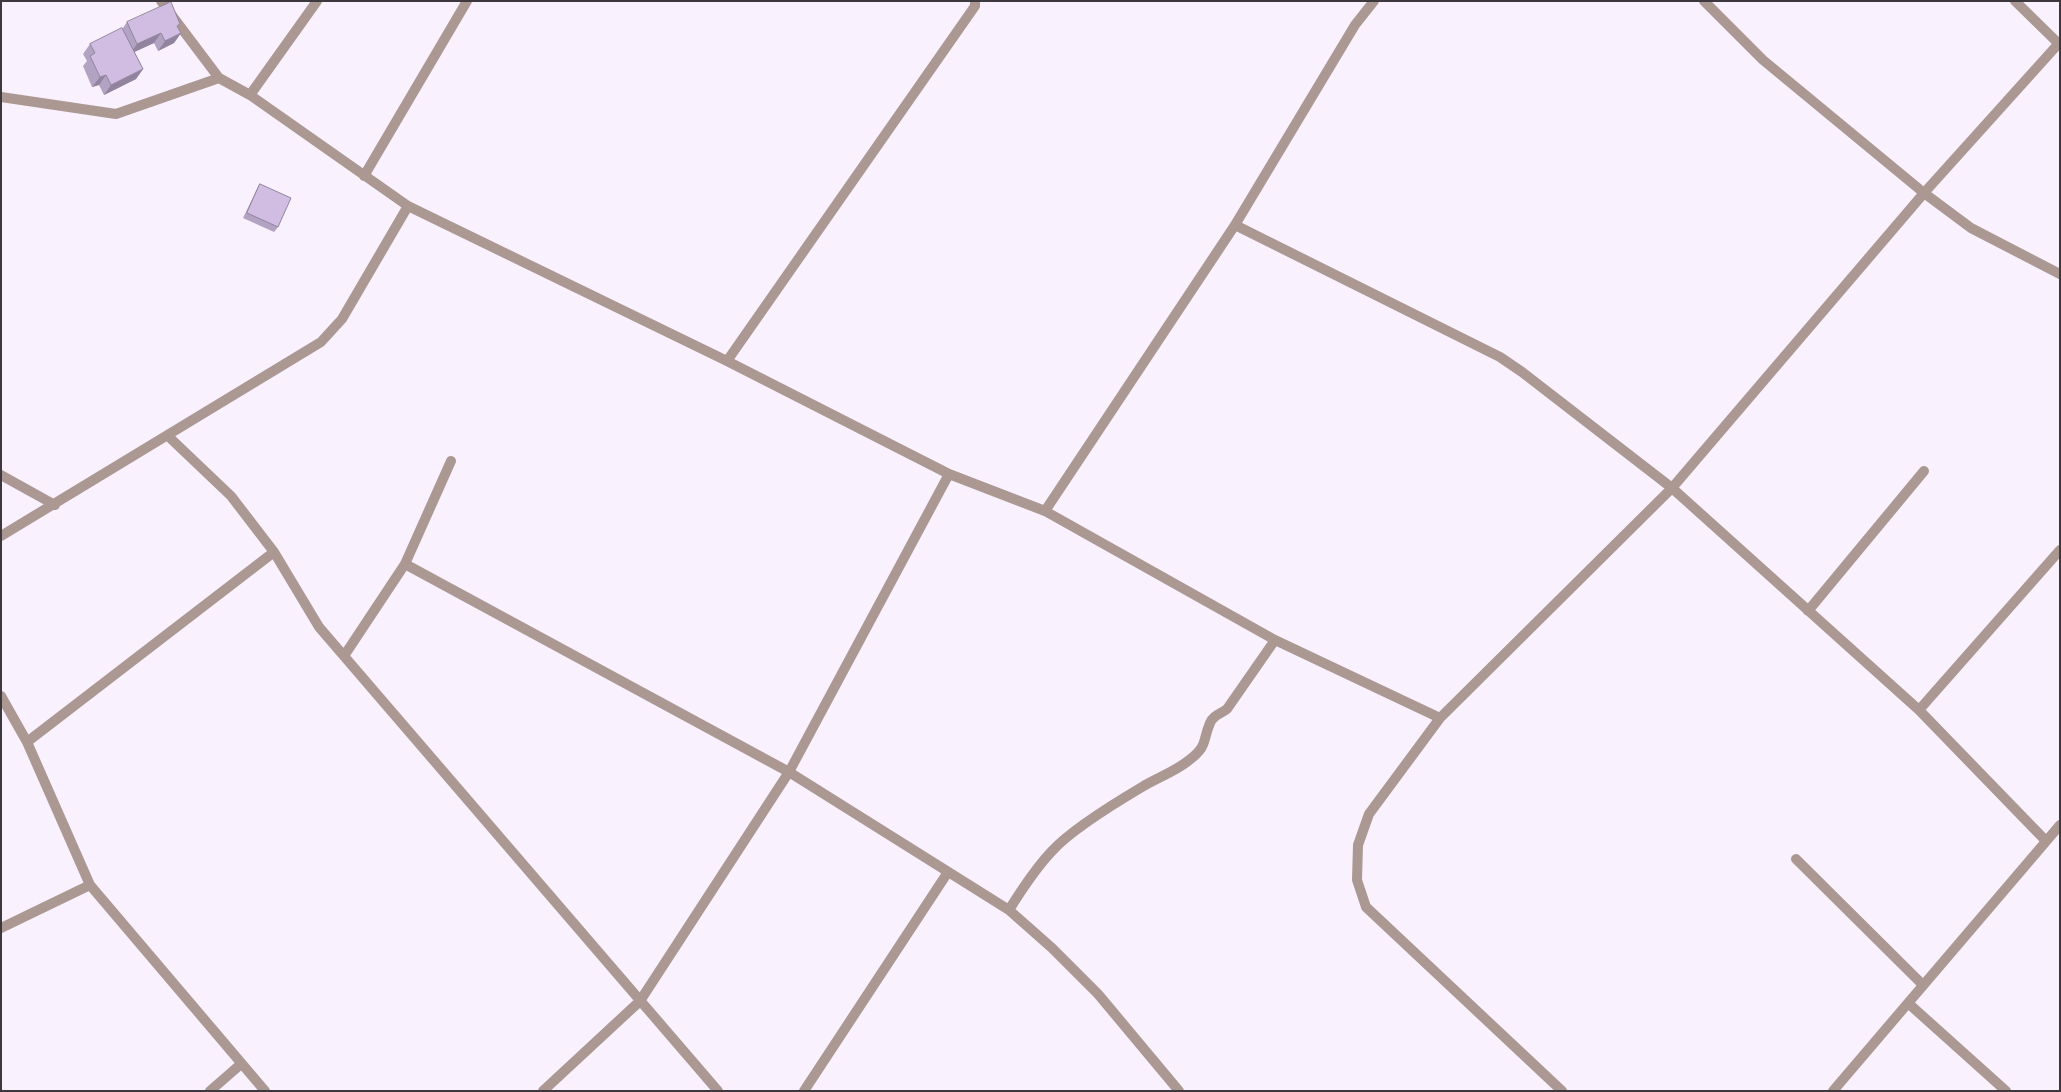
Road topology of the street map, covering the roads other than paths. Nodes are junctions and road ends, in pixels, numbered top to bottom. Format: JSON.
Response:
{"nodes":[{"id":1,"x":161,"y":1,"type":"edge"},
{"id":2,"x":317,"y":1,"type":"edge"},
{"id":3,"x":467,"y":1,"type":"edge"},
{"id":4,"x":975,"y":1,"type":"edge"},
{"id":5,"x":1374,"y":1,"type":"edge"},
{"id":6,"x":1704,"y":1,"type":"edge"},
{"id":7,"x":2015,"y":1,"type":"edge"},
{"id":8,"x":2059,"y":42,"type":"edge"},
{"id":9,"x":219,"y":78,"type":"junction"},
{"id":10,"x":250,"y":95,"type":"junction"},
{"id":11,"x":1,"y":97,"type":"edge"},
{"id":12,"x":364,"y":176,"type":"junction"},
{"id":13,"x":1924,"y":193,"type":"junction"},
{"id":14,"x":408,"y":206,"type":"junction"},
{"id":15,"x":1235,"y":225,"type":"junction"},
{"id":16,"x":2060,"y":274,"type":"edge"},
{"id":17,"x":727,"y":361,"type":"junction"},
{"id":18,"x":168,"y":436,"type":"junction"},
{"id":19,"x":451,"y":461,"type":"dead end"},
{"id":20,"x":1924,"y":471,"type":"dead end"},
{"id":21,"x":949,"y":474,"type":"junction"},
{"id":22,"x":1,"y":475,"type":"edge"},
{"id":23,"x":1672,"y":488,"type":"junction"},
{"id":24,"x":55,"y":506,"type":"junction"},
{"id":25,"x":1045,"y":511,"type":"junction"},
{"id":26,"x":1,"y":536,"type":"edge"},
{"id":27,"x":2060,"y":550,"type":"edge"},
{"id":28,"x":274,"y":552,"type":"junction"},
{"id":29,"x":405,"y":564,"type":"junction"},
{"id":30,"x":1808,"y":611,"type":"junction"},
{"id":31,"x":1275,"y":640,"type":"junction"},
{"id":32,"x":344,"y":656,"type":"junction"},
{"id":33,"x":1,"y":696,"type":"edge"},
{"id":34,"x":1919,"y":710,"type":"junction"},
{"id":35,"x":1440,"y":718,"type":"junction"},
{"id":36,"x":27,"y":742,"type":"junction"},
{"id":37,"x":789,"y":772,"type":"junction"},
{"id":38,"x":2060,"y":825,"type":"edge"},
{"id":39,"x":2046,"y":841,"type":"junction"},
{"id":40,"x":1796,"y":859,"type":"dead end"},
{"id":41,"x":948,"y":872,"type":"junction"},
{"id":42,"x":90,"y":885,"type":"junction"},
{"id":43,"x":1009,"y":910,"type":"junction"},
{"id":44,"x":1,"y":928,"type":"edge"},
{"id":45,"x":1923,"y":985,"type":"junction"},
{"id":46,"x":640,"y":1001,"type":"junction"},
{"id":47,"x":1908,"y":1003,"type":"junction"},
{"id":48,"x":241,"y":1064,"type":"junction"},
{"id":49,"x":1559,"y":1090,"type":"edge"},
{"id":50,"x":210,"y":1091,"type":"edge"},
{"id":51,"x":265,"y":1091,"type":"edge"},
{"id":52,"x":543,"y":1091,"type":"edge"},
{"id":53,"x":718,"y":1091,"type":"edge"},
{"id":54,"x":804,"y":1091,"type":"edge"},
{"id":55,"x":1179,"y":1091,"type":"edge"},
{"id":56,"x":1833,"y":1091,"type":"edge"},
{"id":57,"x":2006,"y":1091,"type":"edge"}],
"edges":[{"from":1,"to":9,"type":"street"},
{"from":2,"to":10,"type":"street"},
{"from":3,"to":12,"type":"street"},
{"from":4,"to":17,"type":"street"},
{"from":5,"to":15,"type":"street"},
{"from":6,"to":13,"type":"street"},
{"from":7,"to":8,"type":"street"},
{"from":8,"to":13,"type":"street"},
{"from":9,"to":10,"type":"street"},
{"from":9,"to":11,"type":"street"},
{"from":10,"to":12,"type":"street"},
{"from":12,"to":14,"type":"street"},
{"from":13,"to":16,"type":"street"},
{"from":13,"to":23,"type":"street"},
{"from":14,"to":17,"type":"street"},
{"from":14,"to":18,"type":"street"},
{"from":15,"to":23,"type":"street"},
{"from":15,"to":25,"type":"street"},
{"from":17,"to":21,"type":"street"},
{"from":18,"to":24,"type":"street"},
{"from":18,"to":28,"type":"street"},
{"from":19,"to":29,"type":"street"},
{"from":20,"to":30,"type":"street"},
{"from":21,"to":25,"type":"street"},
{"from":21,"to":37,"type":"street"},
{"from":22,"to":24,"type":"street"},
{"from":23,"to":30,"type":"street"},
{"from":23,"to":35,"type":"street"},
{"from":24,"to":26,"type":"street"},
{"from":25,"to":31,"type":"street"},
{"from":27,"to":34,"type":"street"},
{"from":28,"to":32,"type":"street"},
{"from":28,"to":36,"type":"street"},
{"from":29,"to":32,"type":"street"},
{"from":29,"to":37,"type":"street"},
{"from":30,"to":34,"type":"street"},
{"from":31,"to":35,"type":"street"},
{"from":31,"to":43,"type":"street"},
{"from":32,"to":46,"type":"street"},
{"from":33,"to":36,"type":"street"},
{"from":34,"to":39,"type":"street"},
{"from":35,"to":49,"type":"street"},
{"from":36,"to":42,"type":"street"},
{"from":37,"to":41,"type":"street"},
{"from":37,"to":46,"type":"street"},
{"from":38,"to":39,"type":"street"},
{"from":39,"to":45,"type":"street"},
{"from":40,"to":45,"type":"street"},
{"from":41,"to":43,"type":"street"},
{"from":41,"to":54,"type":"street"},
{"from":42,"to":44,"type":"street"},
{"from":42,"to":48,"type":"street"},
{"from":43,"to":55,"type":"street"},
{"from":45,"to":47,"type":"street"},
{"from":46,"to":52,"type":"street"},
{"from":46,"to":53,"type":"street"},
{"from":47,"to":56,"type":"street"},
{"from":47,"to":57,"type":"street"},
{"from":48,"to":50,"type":"street"},
{"from":48,"to":51,"type":"street"}]}
